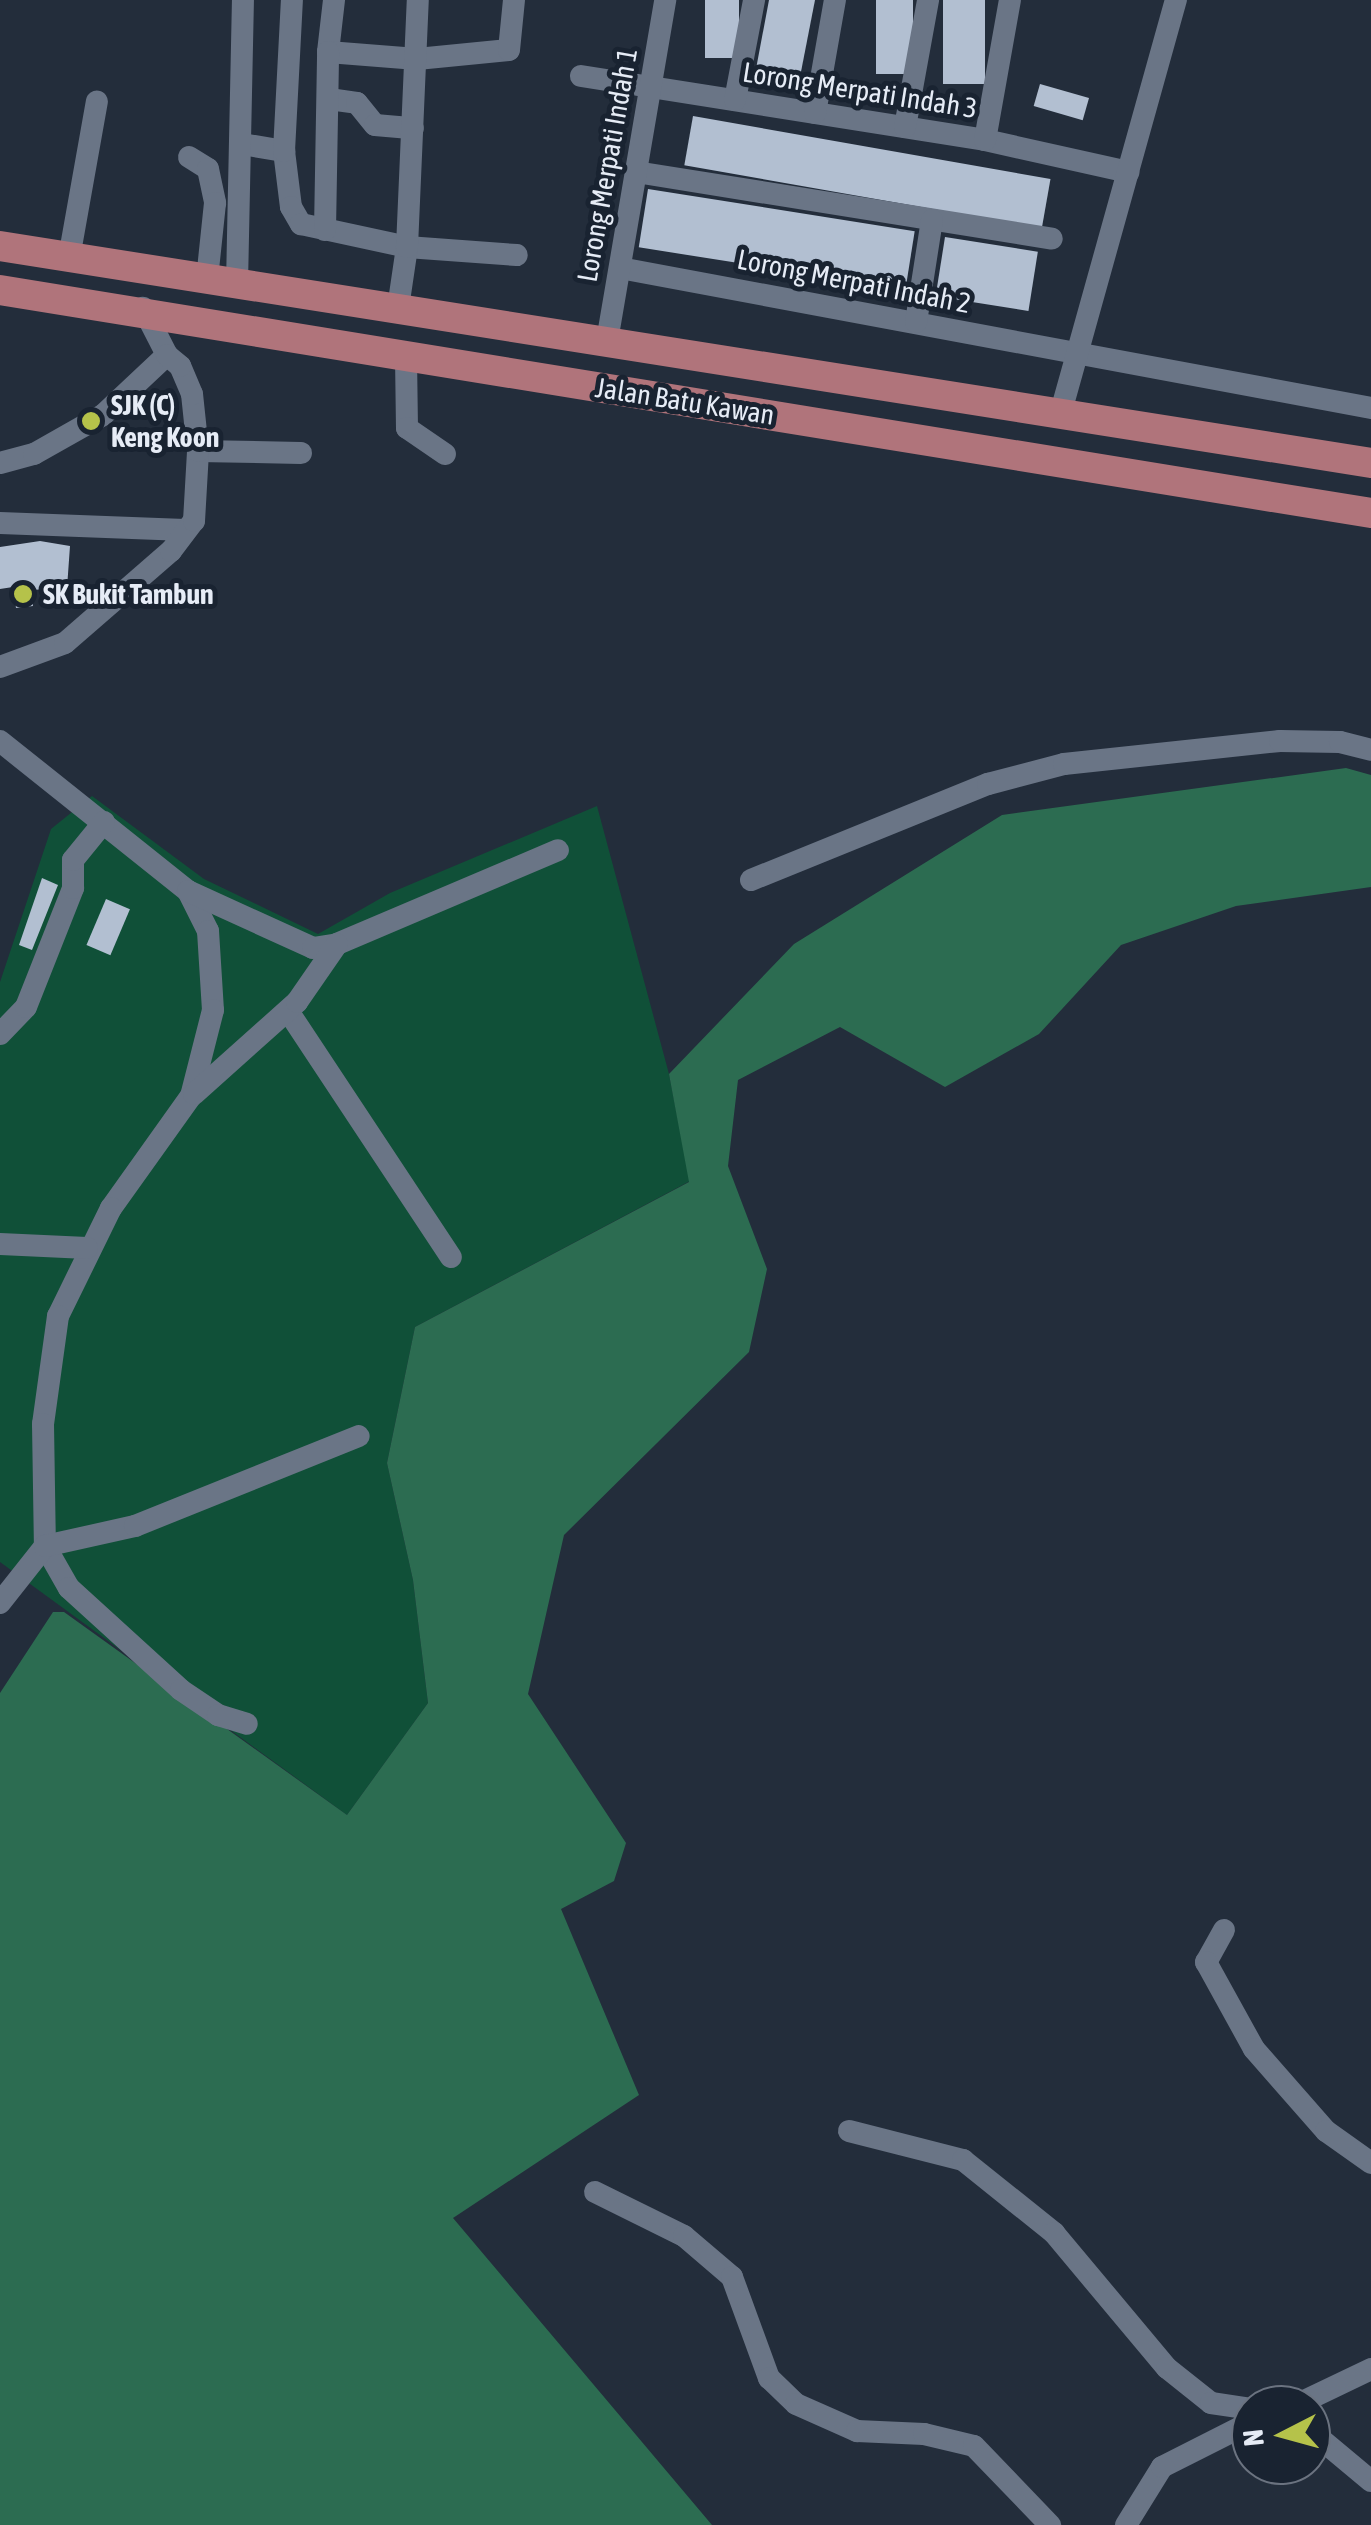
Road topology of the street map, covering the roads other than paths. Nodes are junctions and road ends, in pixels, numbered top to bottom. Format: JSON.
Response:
{"nodes":[{"id":1,"x":243,"y":0,"type":"edge"},
{"id":2,"x":292,"y":0,"type":"edge"},
{"id":3,"x":334,"y":0,"type":"edge"},
{"id":4,"x":418,"y":0,"type":"edge"},
{"id":5,"x":514,"y":0,"type":"edge"},
{"id":6,"x":666,"y":0,"type":"edge"},
{"id":7,"x":754,"y":0,"type":"edge"},
{"id":8,"x":835,"y":0,"type":"edge"},
{"id":9,"x":928,"y":0,"type":"edge"},
{"id":10,"x":1010,"y":0,"type":"edge"},
{"id":11,"x":1176,"y":0,"type":"edge"},
{"id":12,"x":328,"y":52,"type":"junction"},
{"id":13,"x":417,"y":59,"type":"junction"},
{"id":14,"x":580,"y":76,"type":"dead end"},
{"id":15,"x":651,"y":87,"type":"junction"},
{"id":16,"x":329,"y":100,"type":"junction"},
{"id":17,"x":735,"y":100,"type":"junction"},
{"id":18,"x":97,"y":101,"type":"dead end"},
{"id":19,"x":815,"y":113,"type":"junction"},
{"id":20,"x":905,"y":127,"type":"junction"},
{"id":21,"x":413,"y":128,"type":"junction"},
{"id":22,"x":985,"y":140,"type":"junction"},
{"id":23,"x":242,"y":144,"type":"junction"},
{"id":24,"x":284,"y":150,"type":"junction"},
{"id":25,"x":189,"y":157,"type":"dead end"},
{"id":26,"x":636,"y":172,"type":"junction"},
{"id":27,"x":1128,"y":172,"type":"junction"},
{"id":28,"x":932,"y":220,"type":"junction"},
{"id":29,"x":325,"y":230,"type":"junction"},
{"id":30,"x":1052,"y":239,"type":"dead end"},
{"id":31,"x":0,"y":246,"type":"edge"},
{"id":32,"x":407,"y":247,"type":"junction"},
{"id":33,"x":516,"y":255,"type":"dead end"},
{"id":34,"x":69,"y":258,"type":"junction"},
{"id":35,"x":620,"y":268,"type":"junction"},
{"id":36,"x":206,"y":279,"type":"junction"},
{"id":37,"x":237,"y":284,"type":"junction"},
{"id":38,"x":0,"y":290,"type":"edge"},
{"id":39,"x":143,"y":308,"type":"junction"},
{"id":40,"x":398,"y":308,"type":"junction"},
{"id":41,"x":916,"y":322,"type":"junction"},
{"id":42,"x":607,"y":341,"type":"junction"},
{"id":43,"x":1076,"y":354,"type":"junction"},
{"id":44,"x":167,"y":355,"type":"junction"},
{"id":45,"x":406,"y":357,"type":"junction"},
{"id":46,"x":1371,"y":408,"type":"edge"},
{"id":47,"x":1060,"y":415,"type":"junction"},
{"id":48,"x":198,"y":451,"type":"junction"},
{"id":49,"x":301,"y":453,"type":"dead end"},
{"id":50,"x":445,"y":454,"type":"dead end"},
{"id":51,"x":0,"y":463,"type":"edge"},
{"id":52,"x":1371,"y":463,"type":"edge"},
{"id":53,"x":1371,"y":512,"type":"edge"},
{"id":54,"x":0,"y":523,"type":"edge"},
{"id":55,"x":185,"y":530,"type":"junction"},
{"id":56,"x":0,"y":666,"type":"edge"},
{"id":57,"x":0,"y":741,"type":"edge"},
{"id":58,"x":1371,"y":750,"type":"edge"},
{"id":59,"x":104,"y":822,"type":"junction"},
{"id":60,"x":558,"y":850,"type":"dead end"},
{"id":61,"x":752,"y":880,"type":"dead end"},
{"id":62,"x":188,"y":891,"type":"junction"},
{"id":63,"x":336,"y":944,"type":"junction"},
{"id":64,"x":288,"y":1011,"type":"junction"},
{"id":65,"x":0,"y":1034,"type":"edge"},
{"id":66,"x":191,"y":1096,"type":"junction"},
{"id":67,"x":0,"y":1244,"type":"edge"},
{"id":68,"x":87,"y":1248,"type":"junction"},
{"id":69,"x":450,"y":1257,"type":"dead end"},
{"id":70,"x":358,"y":1436,"type":"dead end"},
{"id":71,"x":45,"y":1546,"type":"junction"},
{"id":72,"x":0,"y":1603,"type":"edge"},
{"id":73,"x":247,"y":1724,"type":"dead end"},
{"id":74,"x":1224,"y":1930,"type":"dead end"},
{"id":75,"x":850,"y":2131,"type":"dead end"},
{"id":76,"x":1371,"y":2163,"type":"edge"},
{"id":77,"x":595,"y":2192,"type":"dead end"},
{"id":78,"x":1371,"y":2369,"type":"edge"},
{"id":79,"x":1331,"y":2388,"type":"edge"},
{"id":80,"x":1231,"y":2406,"type":"edge"},
{"id":81,"x":1231,"y":2432,"type":"edge"},
{"id":82,"x":1331,"y":2447,"type":"edge"},
{"id":83,"x":1371,"y":2480,"type":"edge"},
{"id":84,"x":1050,"y":2525,"type":"edge"},
{"id":85,"x":1126,"y":2525,"type":"edge"}],
"edges":[{"from":1,"to":23,"type":"street"},
{"from":2,"to":24,"type":"street"},
{"from":3,"to":12,"type":"street"},
{"from":4,"to":13,"type":"street"},
{"from":5,"to":13,"type":"street"},
{"from":6,"to":15,"type":"street","name":"Lorong Merpati Indah 1"},
{"from":7,"to":17,"type":"street"},
{"from":8,"to":19,"type":"street"},
{"from":9,"to":20,"type":"street"},
{"from":10,"to":22,"type":"street"},
{"from":11,"to":27,"type":"street"},
{"from":12,"to":13,"type":"street"},
{"from":12,"to":16,"type":"street"},
{"from":13,"to":21,"type":"street"},
{"from":14,"to":15,"type":"street","name":"Lorong Merpati Indah 3"},
{"from":15,"to":17,"type":"street","name":"Lorong Merpati Indah 3"},
{"from":15,"to":26,"type":"street","name":"Lorong Merpati Indah 1"},
{"from":16,"to":21,"type":"street"},
{"from":16,"to":29,"type":"street"},
{"from":17,"to":19,"type":"street","name":"Lorong Merpati Indah 3"},
{"from":18,"to":34,"type":"street"},
{"from":19,"to":20,"type":"street","name":"Lorong Merpati Indah 3"},
{"from":20,"to":22,"type":"street","name":"Lorong Merpati Indah 3"},
{"from":21,"to":32,"type":"street"},
{"from":22,"to":27,"type":"street","name":"Lorong Merpati Indah 3"},
{"from":23,"to":24,"type":"street"},
{"from":23,"to":37,"type":"street"},
{"from":24,"to":29,"type":"street"},
{"from":25,"to":36,"type":"street"},
{"from":26,"to":28,"type":"street"},
{"from":26,"to":35,"type":"street","name":"Lorong Merpati Indah 1"},
{"from":27,"to":43,"type":"street"},
{"from":28,"to":30,"type":"street"},
{"from":28,"to":41,"type":"street"},
{"from":29,"to":32,"type":"street"},
{"from":31,"to":34,"type":"main road","name":"Jalan Batu Kawan"},
{"from":32,"to":33,"type":"street"},
{"from":32,"to":40,"type":"street"},
{"from":34,"to":36,"type":"main road","name":"Jalan Batu Kawan"},
{"from":35,"to":41,"type":"street","name":"Lorong Merpati Indah 2"},
{"from":35,"to":42,"type":"street","name":"Lorong Merpati Indah 1"},
{"from":36,"to":37,"type":"main road","name":"Jalan Batu Kawan"},
{"from":37,"to":40,"type":"main road","name":"Jalan Batu Kawan"},
{"from":38,"to":39,"type":"main road","name":"Jalan Batu Kawan"},
{"from":39,"to":44,"type":"street"},
{"from":39,"to":45,"type":"main road","name":"Jalan Batu Kawan"},
{"from":40,"to":42,"type":"main road","name":"Jalan Batu Kawan"},
{"from":41,"to":43,"type":"street","name":"Lorong Merpati Indah 2"},
{"from":42,"to":47,"type":"main road","name":"Jalan Batu Kawan"},
{"from":43,"to":46,"type":"street","name":"Lorong Merpati Indah 2"},
{"from":43,"to":47,"type":"street"},
{"from":44,"to":48,"type":"street"},
{"from":44,"to":51,"type":"street"},
{"from":45,"to":50,"type":"street"},
{"from":45,"to":53,"type":"main road","name":"Jalan Batu Kawan"},
{"from":47,"to":52,"type":"main road","name":"Jalan Batu Kawan"},
{"from":48,"to":49,"type":"street"},
{"from":48,"to":55,"type":"street"},
{"from":54,"to":55,"type":"street"},
{"from":55,"to":56,"type":"street"},
{"from":57,"to":59,"type":"street"},
{"from":58,"to":61,"type":"street"},
{"from":59,"to":62,"type":"street"},
{"from":59,"to":65,"type":"street"},
{"from":60,"to":63,"type":"street"},
{"from":62,"to":63,"type":"street"},
{"from":62,"to":66,"type":"street"},
{"from":63,"to":64,"type":"street"},
{"from":64,"to":66,"type":"street"},
{"from":64,"to":69,"type":"street"},
{"from":66,"to":68,"type":"street"},
{"from":67,"to":68,"type":"street"},
{"from":68,"to":71,"type":"street"},
{"from":70,"to":71,"type":"street"},
{"from":71,"to":72,"type":"street"},
{"from":71,"to":73,"type":"street"},
{"from":74,"to":76,"type":"street"},
{"from":75,"to":80,"type":"street"},
{"from":77,"to":84,"type":"street"},
{"from":78,"to":79,"type":"street"},
{"from":81,"to":85,"type":"street"},
{"from":82,"to":83,"type":"street"}]}
